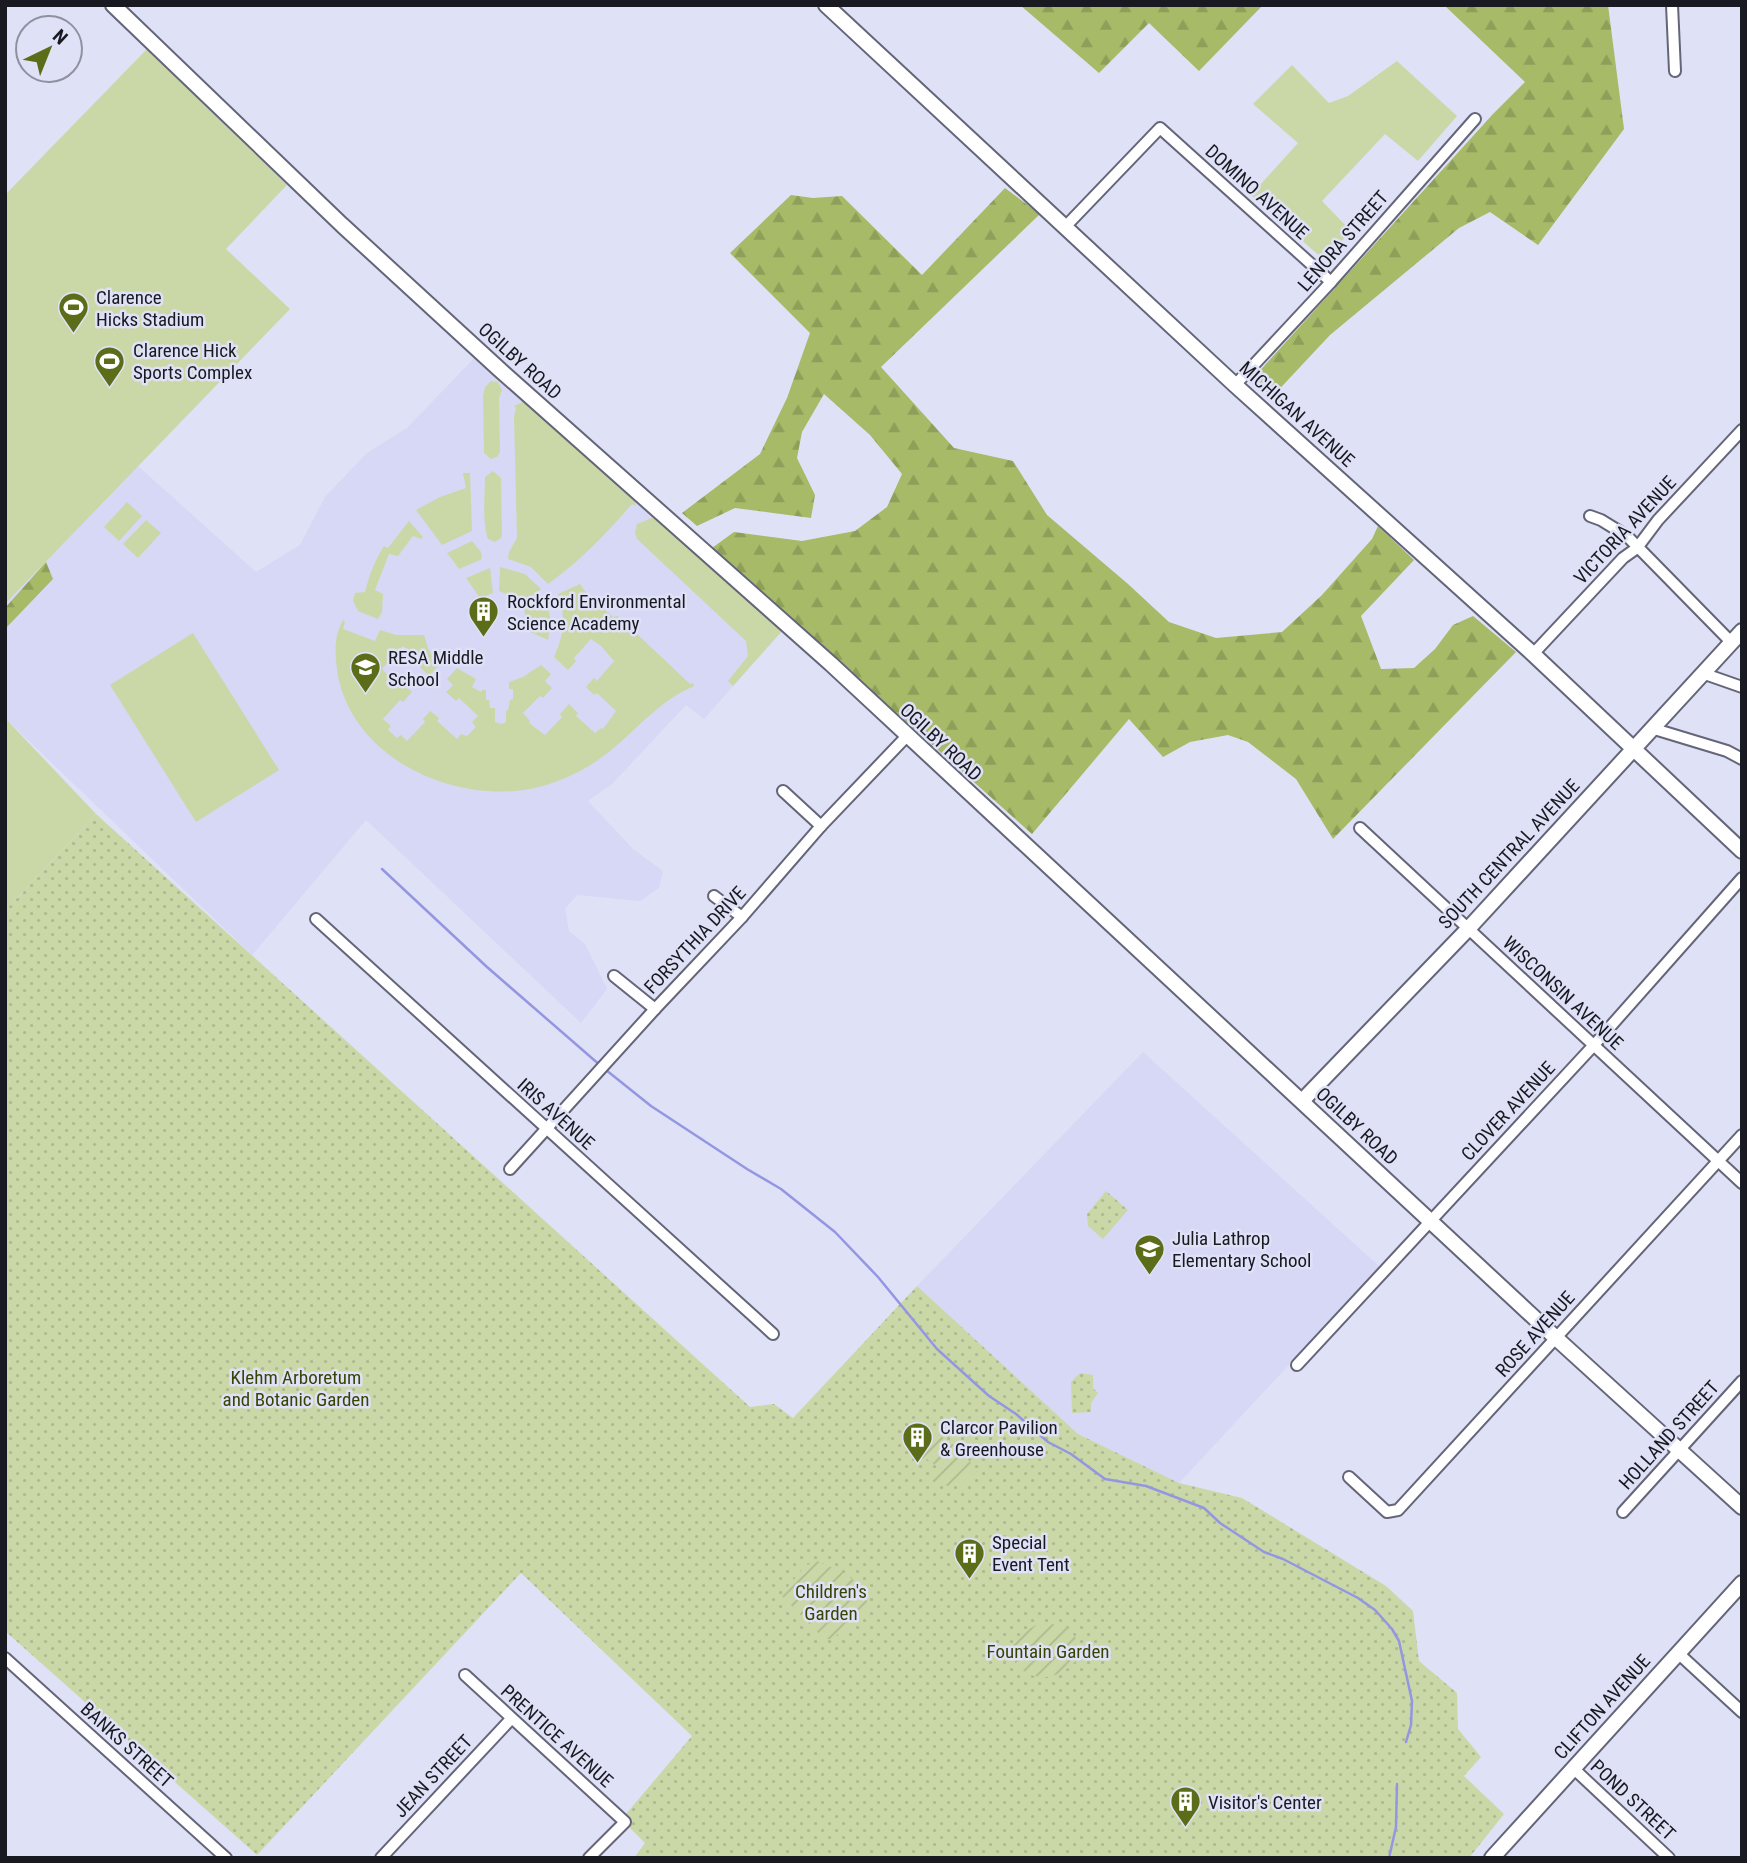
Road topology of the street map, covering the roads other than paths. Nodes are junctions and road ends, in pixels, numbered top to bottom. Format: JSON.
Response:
{"nodes":[{"id":1,"x":113,"y":5,"type":"edge"},
{"id":2,"x":826,"y":5,"type":"edge"},
{"id":3,"x":1672,"y":5,"type":"edge"},
{"id":4,"x":1675,"y":71,"type":"dead end"},
{"id":5,"x":1475,"y":119,"type":"dead end"},
{"id":6,"x":1065,"y":227,"type":"junction"},
{"id":7,"x":1331,"y":282,"type":"junction"},
{"id":8,"x":1236,"y":385,"type":"junction"},
{"id":9,"x":1742,"y":430,"type":"edge"},
{"id":10,"x":1590,"y":516,"type":"dead end"},
{"id":11,"x":1637,"y":548,"type":"junction"},
{"id":12,"x":1742,"y":631,"type":"edge"},
{"id":13,"x":1731,"y":642,"type":"junction"},
{"id":14,"x":1533,"y":654,"type":"junction"},
{"id":15,"x":1702,"y":673,"type":"junction"},
{"id":16,"x":1742,"y":687,"type":"edge"},
{"id":17,"x":1651,"y":728,"type":"junction"},
{"id":18,"x":906,"y":737,"type":"junction"},
{"id":19,"x":1633,"y":748,"type":"junction"},
{"id":20,"x":1742,"y":759,"type":"edge"},
{"id":21,"x":783,"y":791,"type":"dead end"},
{"id":22,"x":821,"y":826,"type":"junction"},
{"id":23,"x":1360,"y":828,"type":"dead end"},
{"id":24,"x":1742,"y":851,"type":"edge"},
{"id":25,"x":1742,"y":878,"type":"edge"},
{"id":26,"x":714,"y":896,"type":"dead end"},
{"id":27,"x":742,"y":918,"type":"junction"},
{"id":28,"x":316,"y":919,"type":"dead end"},
{"id":29,"x":1468,"y":929,"type":"junction"},
{"id":30,"x":614,"y":976,"type":"dead end"},
{"id":31,"x":655,"y":1009,"type":"junction"},
{"id":32,"x":1594,"y":1045,"type":"junction"},
{"id":33,"x":1302,"y":1101,"type":"junction"},
{"id":34,"x":547,"y":1129,"type":"junction"},
{"id":35,"x":1742,"y":1135,"type":"edge"},
{"id":36,"x":1718,"y":1162,"type":"junction"},
{"id":37,"x":510,"y":1169,"type":"dead end"},
{"id":38,"x":1742,"y":1183,"type":"edge"},
{"id":39,"x":1430,"y":1220,"type":"junction"},
{"id":40,"x":773,"y":1334,"type":"dead end"},
{"id":41,"x":1556,"y":1338,"type":"junction"},
{"id":42,"x":1297,"y":1365,"type":"dead end"},
{"id":43,"x":1742,"y":1381,"type":"edge"},
{"id":44,"x":1680,"y":1449,"type":"junction"},
{"id":45,"x":1349,"y":1476,"type":"dead end"},
{"id":46,"x":1742,"y":1507,"type":"edge"},
{"id":47,"x":1623,"y":1512,"type":"dead end"},
{"id":48,"x":1742,"y":1583,"type":"edge"},
{"id":49,"x":1678,"y":1653,"type":"junction"},
{"id":50,"x":5,"y":1658,"type":"edge"},
{"id":51,"x":465,"y":1675,"type":"dead end"},
{"id":52,"x":1742,"y":1712,"type":"edge"},
{"id":53,"x":511,"y":1719,"type":"junction"},
{"id":54,"x":1573,"y":1768,"type":"junction"},
{"id":55,"x":226,"y":1858,"type":"edge"},
{"id":56,"x":381,"y":1858,"type":"edge"},
{"id":57,"x":589,"y":1858,"type":"edge"},
{"id":58,"x":1492,"y":1858,"type":"edge"},
{"id":59,"x":1669,"y":1858,"type":"edge"}],
"edges":[{"from":1,"to":18,"type":"street","name":"OGILBY ROAD"},
{"from":2,"to":6,"type":"street","name":"MICHIGAN AVENUE"},
{"from":3,"to":4,"type":"street"},
{"from":5,"to":7,"type":"street","name":"LENORA STREET"},
{"from":6,"to":7,"type":"street","name":"DOMINO AVENUE"},
{"from":6,"to":8,"type":"street","name":"MICHIGAN AVENUE"},
{"from":7,"to":8,"type":"street","name":"LENORA STREET"},
{"from":8,"to":14,"type":"street","name":"MICHIGAN AVENUE"},
{"from":9,"to":11,"type":"street","name":"VICTORIA AVENUE"},
{"from":10,"to":11,"type":"street"},
{"from":11,"to":13,"type":"street"},
{"from":11,"to":14,"type":"street","name":"VICTORIA AVENUE"},
{"from":12,"to":13,"type":"street","name":"SOUTH CENTRAL AVENUE"},
{"from":13,"to":15,"type":"street","name":"SOUTH CENTRAL AVENUE"},
{"from":14,"to":19,"type":"street","name":"MICHIGAN AVENUE"},
{"from":15,"to":16,"type":"street"},
{"from":15,"to":17,"type":"street","name":"SOUTH CENTRAL AVENUE"},
{"from":17,"to":19,"type":"street","name":"SOUTH CENTRAL AVENUE"},
{"from":17,"to":20,"type":"street"},
{"from":18,"to":22,"type":"street","name":"FORSYTHIA DRIVE"},
{"from":18,"to":33,"type":"street","name":"OGILBY ROAD"},
{"from":19,"to":24,"type":"street","name":"MICHIGAN AVENUE"},
{"from":19,"to":29,"type":"street","name":"SOUTH CENTRAL AVENUE"},
{"from":21,"to":22,"type":"street"},
{"from":22,"to":27,"type":"street","name":"FORSYTHIA DRIVE"},
{"from":23,"to":29,"type":"street","name":"WISCONSIN AVENUE"},
{"from":25,"to":32,"type":"street","name":"CLOVER AVENUE"},
{"from":26,"to":27,"type":"street"},
{"from":27,"to":31,"type":"street","name":"FORSYTHIA DRIVE"},
{"from":28,"to":34,"type":"street","name":"IRIS AVENUE"},
{"from":29,"to":32,"type":"street","name":"WISCONSIN AVENUE"},
{"from":29,"to":33,"type":"street","name":"SOUTH CENTRAL AVENUE"},
{"from":30,"to":31,"type":"street"},
{"from":31,"to":34,"type":"street","name":"FORSYTHIA DRIVE"},
{"from":32,"to":36,"type":"street","name":"WISCONSIN AVENUE"},
{"from":32,"to":39,"type":"street","name":"CLOVER AVENUE"},
{"from":33,"to":39,"type":"street","name":"OGILBY ROAD"},
{"from":34,"to":37,"type":"street","name":"FORSYTHIA DRIVE"},
{"from":34,"to":40,"type":"street","name":"IRIS AVENUE"},
{"from":35,"to":36,"type":"street","name":"ROSE AVENUE"},
{"from":36,"to":38,"type":"street","name":"WISCONSIN AVENUE"},
{"from":36,"to":41,"type":"street","name":"ROSE AVENUE"},
{"from":39,"to":41,"type":"street","name":"OGILBY ROAD"},
{"from":39,"to":42,"type":"street","name":"CLOVER AVENUE"},
{"from":41,"to":44,"type":"street","name":"OGILBY ROAD"},
{"from":41,"to":45,"type":"street","name":"ROSE AVENUE"},
{"from":43,"to":44,"type":"street","name":"HOLLAND STREET"},
{"from":44,"to":46,"type":"street","name":"OGILBY ROAD"},
{"from":44,"to":47,"type":"street","name":"HOLLAND STREET"},
{"from":48,"to":49,"type":"street","name":"CLIFTON AVENUE"},
{"from":49,"to":52,"type":"street"},
{"from":49,"to":54,"type":"street","name":"CLIFTON AVENUE"},
{"from":50,"to":55,"type":"street","name":"BANKS STREET"},
{"from":51,"to":53,"type":"street","name":"PRENTICE AVENUE"},
{"from":53,"to":56,"type":"street","name":"JEAN STREET"},
{"from":53,"to":57,"type":"street","name":"PRENTICE AVENUE"},
{"from":54,"to":58,"type":"street","name":"CLIFTON AVENUE"},
{"from":54,"to":59,"type":"street","name":"POND STREET"}]}
